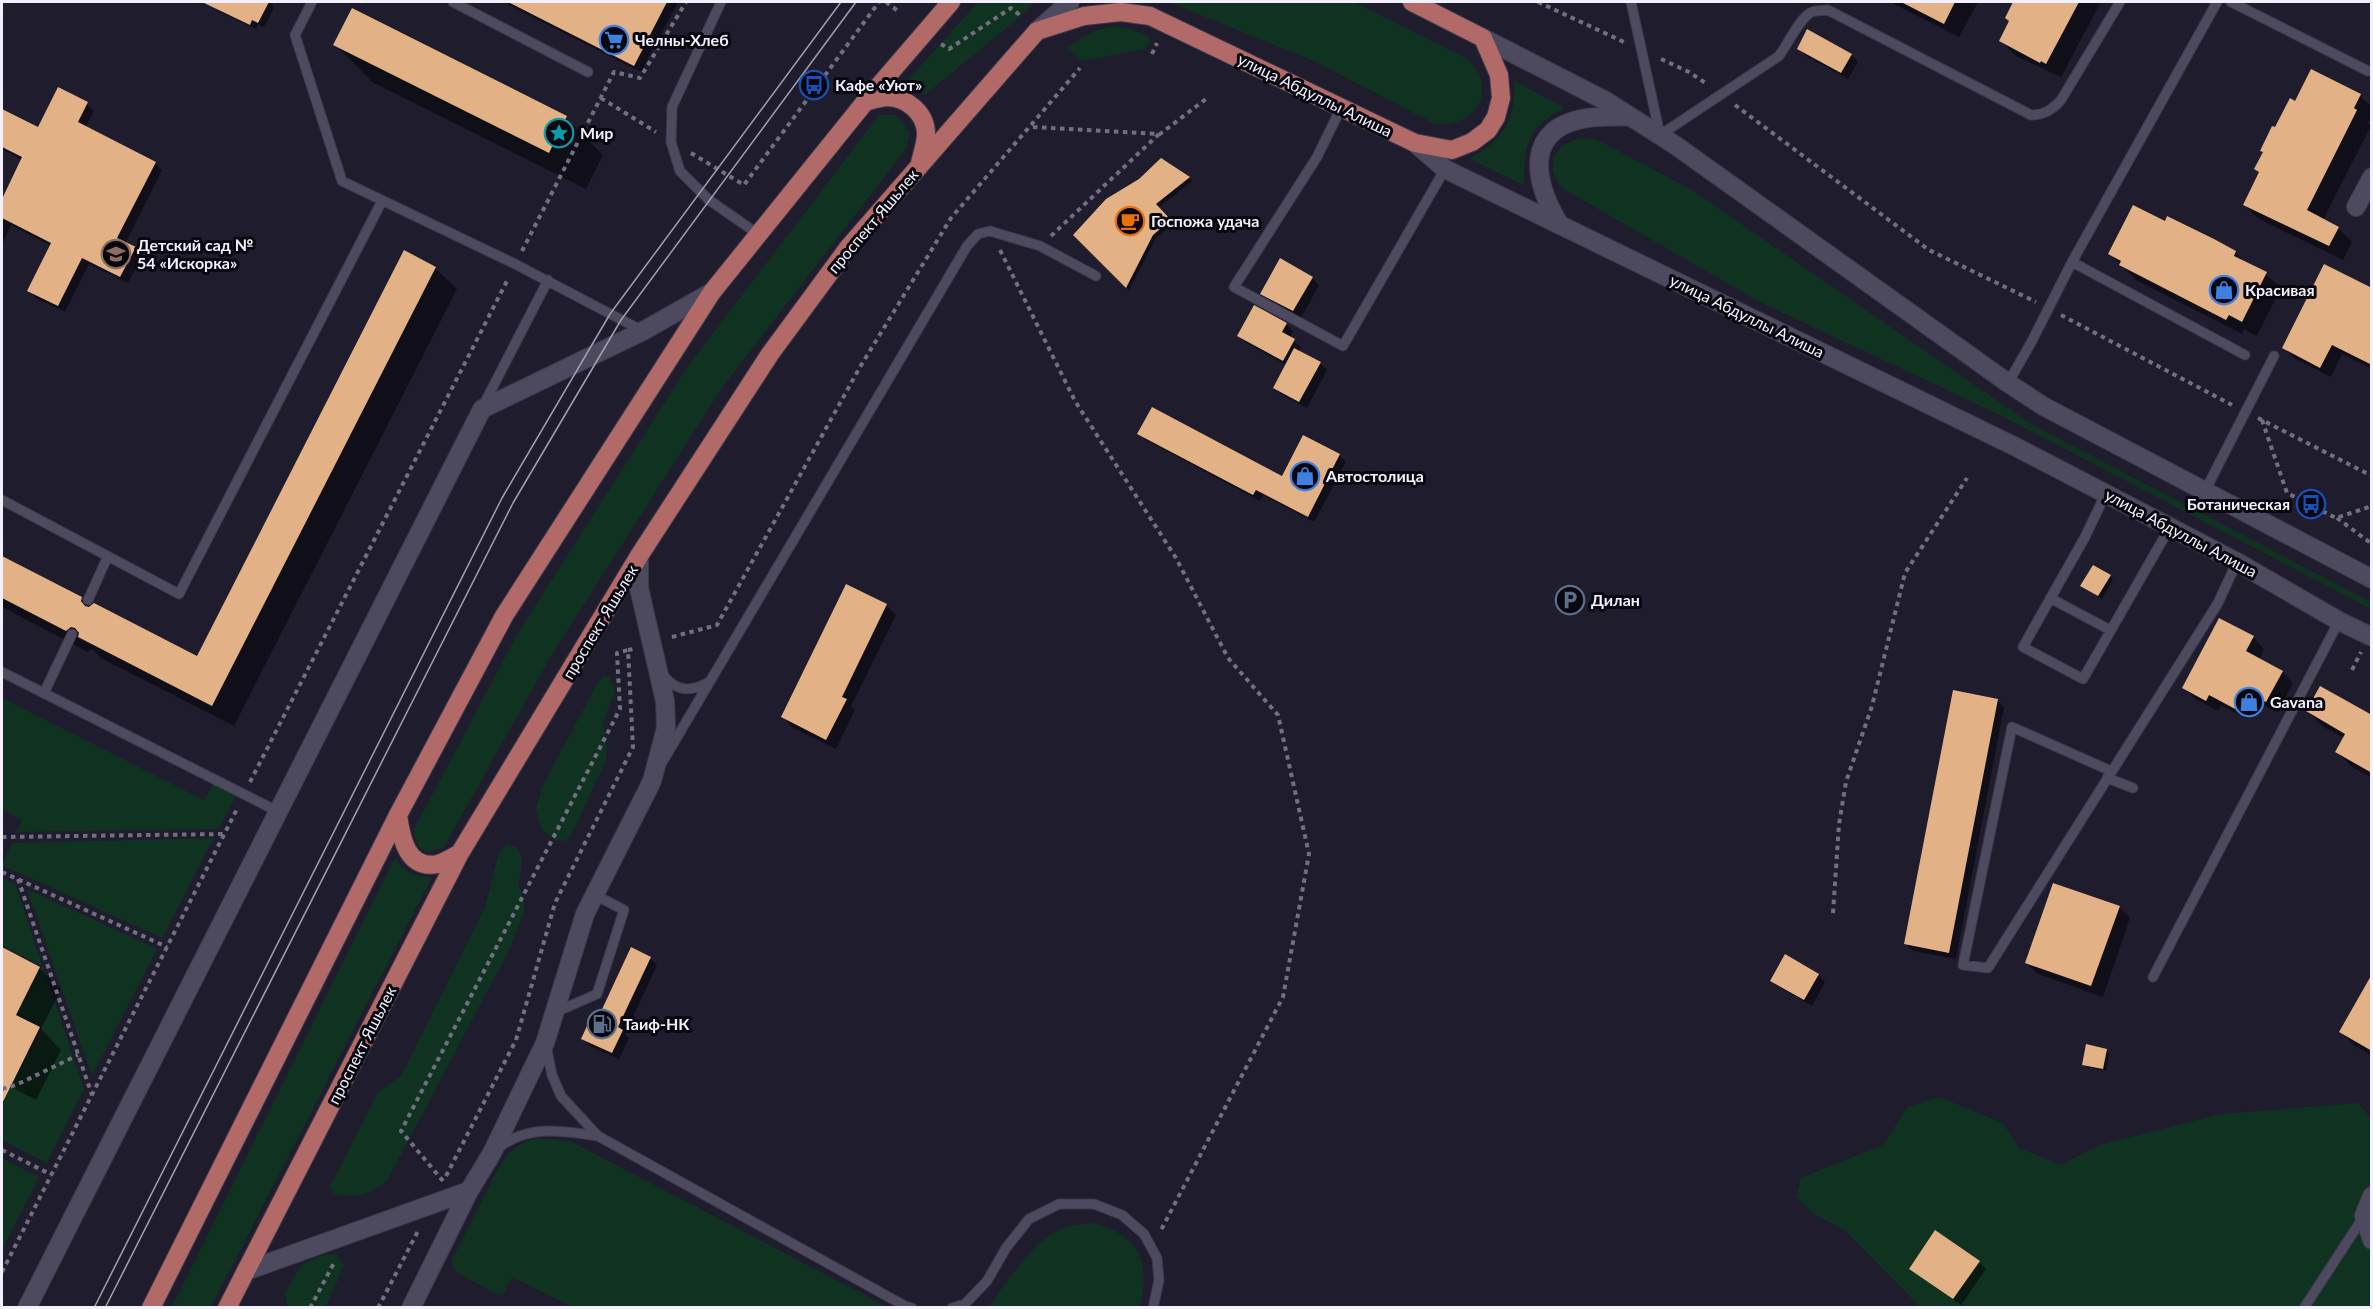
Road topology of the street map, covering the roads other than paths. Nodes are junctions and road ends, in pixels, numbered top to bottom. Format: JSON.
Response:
{"nodes":[{"id":1,"x":312,"y":2,"type":"edge"},
{"id":2,"x":453,"y":2,"type":"edge"},
{"id":3,"x":951,"y":2,"type":"edge"},
{"id":4,"x":1070,"y":2,"type":"edge"},
{"id":5,"x":1120,"y":2,"type":"edge"},
{"id":6,"x":1415,"y":2,"type":"edge"},
{"id":7,"x":1631,"y":2,"type":"edge"},
{"id":8,"x":2120,"y":2,"type":"edge"},
{"id":9,"x":2217,"y":2,"type":"edge"},
{"id":10,"x":2231,"y":2,"type":"edge"},
{"id":11,"x":718,"y":6,"type":"edge"},
{"id":12,"x":1150,"y":16,"type":"junction"},
{"id":13,"x":1037,"y":31,"type":"junction"},
{"id":14,"x":1483,"y":38,"type":"junction"},
{"id":15,"x":2368,"y":71,"type":"dead end"},
{"id":16,"x":588,"y":72,"type":"dead end"},
{"id":17,"x":865,"y":102,"type":"junction"},
{"id":18,"x":1341,"y":108,"type":"junction"},
{"id":19,"x":1630,"y":116,"type":"junction"},
{"id":20,"x":1660,"y":135,"type":"junction"},
{"id":21,"x":1414,"y":143,"type":"junction"},
{"id":22,"x":920,"y":165,"type":"junction"},
{"id":23,"x":1445,"y":169,"type":"junction"},
{"id":24,"x":2372,"y":177,"type":"edge"},
{"id":25,"x":382,"y":201,"type":"junction"},
{"id":26,"x":2356,"y":207,"type":"dead end"},
{"id":27,"x":1557,"y":222,"type":"junction"},
{"id":28,"x":758,"y":234,"type":"junction"},
{"id":29,"x":2072,"y":262,"type":"junction"},
{"id":30,"x":1096,"y":276,"type":"dead end"},
{"id":31,"x":548,"y":280,"type":"junction"},
{"id":32,"x":712,"y":292,"type":"junction"},
{"id":33,"x":643,"y":331,"type":"junction"},
{"id":34,"x":2245,"y":355,"type":"dead end"},
{"id":35,"x":2274,"y":356,"type":"dead end"},
{"id":36,"x":2008,"y":383,"type":"junction"},
{"id":37,"x":482,"y":409,"type":"junction"},
{"id":38,"x":2205,"y":491,"type":"junction"},
{"id":39,"x":2106,"y":493,"type":"junction"},
{"id":40,"x":2,"y":500,"type":"edge"},
{"id":41,"x":2170,"y":527,"type":"junction"},
{"id":42,"x":108,"y":556,"type":"junction"},
{"id":43,"x":639,"y":556,"type":"junction"},
{"id":44,"x":2237,"y":561,"type":"junction"},
{"id":45,"x":2372,"y":579,"type":"edge"},
{"id":46,"x":2050,"y":598,"type":"junction"},
{"id":47,"x":88,"y":600,"type":"dead end"},
{"id":48,"x":2338,"y":621,"type":"junction"},
{"id":49,"x":2109,"y":630,"type":"junction"},
{"id":50,"x":72,"y":634,"type":"dead end"},
{"id":51,"x":2367,"y":643,"type":"edge"},
{"id":52,"x":658,"y":670,"type":"junction"},
{"id":53,"x":2,"y":672,"type":"edge"},
{"id":54,"x":711,"y":680,"type":"junction"},
{"id":55,"x":44,"y":693,"type":"junction"},
{"id":56,"x":2109,"y":774,"type":"junction"},
{"id":57,"x":652,"y":782,"type":"junction"},
{"id":58,"x":2133,"y":788,"type":"dead end"},
{"id":59,"x":279,"y":812,"type":"junction"},
{"id":60,"x":398,"y":815,"type":"junction"},
{"id":61,"x":460,"y":853,"type":"junction"},
{"id":62,"x":595,"y":895,"type":"junction"},
{"id":63,"x":2153,"y":977,"type":"dead end"},
{"id":64,"x":555,"y":1012,"type":"junction"},
{"id":65,"x":545,"y":1043,"type":"junction"},
{"id":66,"x":598,"y":1136,"type":"junction"},
{"id":67,"x":492,"y":1153,"type":"junction"},
{"id":68,"x":469,"y":1191,"type":"junction"},
{"id":69,"x":2372,"y":1196,"type":"edge"},
{"id":70,"x":2364,"y":1216,"type":"junction"},
{"id":71,"x":2372,"y":1240,"type":"edge"},
{"id":72,"x":246,"y":1272,"type":"junction"},
{"id":73,"x":27,"y":1308,"type":"edge"},
{"id":74,"x":151,"y":1308,"type":"edge"},
{"id":75,"x":227,"y":1308,"type":"edge"},
{"id":76,"x":411,"y":1308,"type":"edge"},
{"id":77,"x":912,"y":1308,"type":"edge"},
{"id":78,"x":952,"y":1308,"type":"edge"},
{"id":79,"x":1153,"y":1308,"type":"edge"},
{"id":80,"x":2304,"y":1308,"type":"edge"}],
"edges":[{"from":1,"to":25,"type":"lane"},
{"from":2,"to":16,"type":"lane"},
{"from":3,"to":17,"type":"main road"},
{"from":4,"to":13,"type":"street","name":"проспект Яшьлек"},
{"from":5,"to":12,"type":"street","name":"улица Абдуллы Алиша"},
{"from":6,"to":14,"type":"main road"},
{"from":7,"to":20,"type":"lane"},
{"from":8,"to":20,"type":"lane"},
{"from":9,"to":29,"type":"lane"},
{"from":10,"to":15,"type":"lane"},
{"from":11,"to":28,"type":"lane"},
{"from":12,"to":13,"type":"main road"},
{"from":12,"to":18,"type":"main road","name":"улица Абдуллы Алиша"},
{"from":13,"to":22,"type":"main road","name":"проспект Яшьлек"},
{"from":14,"to":19,"type":"street"},
{"from":14,"to":21,"type":"main road"},
{"from":17,"to":22,"type":"main road"},
{"from":17,"to":28,"type":"main road"},
{"from":18,"to":21,"type":"main road","name":"улица Абдуллы Алиша"},
{"from":18,"to":23,"type":"lane"},
{"from":19,"to":20,"type":"street"},
{"from":19,"to":27,"type":"street"},
{"from":20,"to":36,"type":"street"},
{"from":21,"to":23,"type":"street","name":"улица Абдуллы Алиша"},
{"from":22,"to":43,"type":"main road","name":"проспект Яшьлек"},
{"from":23,"to":27,"type":"street","name":"улица Абдуллы Алиша"},
{"from":24,"to":26,"type":"street"},
{"from":25,"to":31,"type":"lane"},
{"from":25,"to":42,"type":"lane"},
{"from":27,"to":39,"type":"street","name":"улица Абдуллы Алиша"},
{"from":28,"to":32,"type":"main road"},
{"from":29,"to":34,"type":"lane"},
{"from":29,"to":36,"type":"lane"},
{"from":30,"to":54,"type":"lane"},
{"from":31,"to":33,"type":"lane"},
{"from":31,"to":37,"type":"lane"},
{"from":32,"to":33,"type":"street"},
{"from":32,"to":60,"type":"main road"},
{"from":33,"to":37,"type":"street"},
{"from":35,"to":38,"type":"lane"},
{"from":36,"to":38,"type":"street"},
{"from":37,"to":59,"type":"street"},
{"from":38,"to":45,"type":"street"},
{"from":39,"to":41,"type":"street","name":"улица Абдуллы Алиша"},
{"from":39,"to":46,"type":"lane"},
{"from":40,"to":42,"type":"lane"},
{"from":41,"to":44,"type":"street","name":"улица Абдуллы Алиша"},
{"from":41,"to":49,"type":"lane"},
{"from":42,"to":47,"type":"lane"},
{"from":43,"to":52,"type":"street"},
{"from":43,"to":61,"type":"main road","name":"проспект Яшьлек"},
{"from":44,"to":48,"type":"street","name":"улица Абдуллы Алиша"},
{"from":44,"to":56,"type":"lane"},
{"from":46,"to":49,"type":"lane"},
{"from":46,"to":49,"type":"lane"},
{"from":48,"to":51,"type":"street","name":"улица Абдуллы Алиша"},
{"from":48,"to":63,"type":"lane"},
{"from":50,"to":55,"type":"lane"},
{"from":52,"to":54,"type":"lane"},
{"from":52,"to":57,"type":"street"},
{"from":53,"to":55,"type":"lane"},
{"from":54,"to":57,"type":"lane"},
{"from":55,"to":59,"type":"lane"},
{"from":56,"to":56,"type":"lane"},
{"from":56,"to":58,"type":"lane"},
{"from":57,"to":62,"type":"street"},
{"from":59,"to":73,"type":"street"},
{"from":60,"to":61,"type":"main road"},
{"from":60,"to":74,"type":"main road"},
{"from":61,"to":72,"type":"main road","name":"проспект Яшьлек"},
{"from":62,"to":64,"type":"street"},
{"from":62,"to":64,"type":"lane"},
{"from":64,"to":65,"type":"street"},
{"from":65,"to":66,"type":"lane"},
{"from":65,"to":67,"type":"street"},
{"from":66,"to":67,"type":"lane"},
{"from":66,"to":77,"type":"lane"},
{"from":67,"to":68,"type":"street"},
{"from":68,"to":72,"type":"street"},
{"from":68,"to":76,"type":"street"},
{"from":69,"to":70,"type":"street"},
{"from":70,"to":71,"type":"street"},
{"from":70,"to":80,"type":"lane"},
{"from":72,"to":75,"type":"main road","name":"проспект Яшьлек"},
{"from":78,"to":79,"type":"lane"}]}
